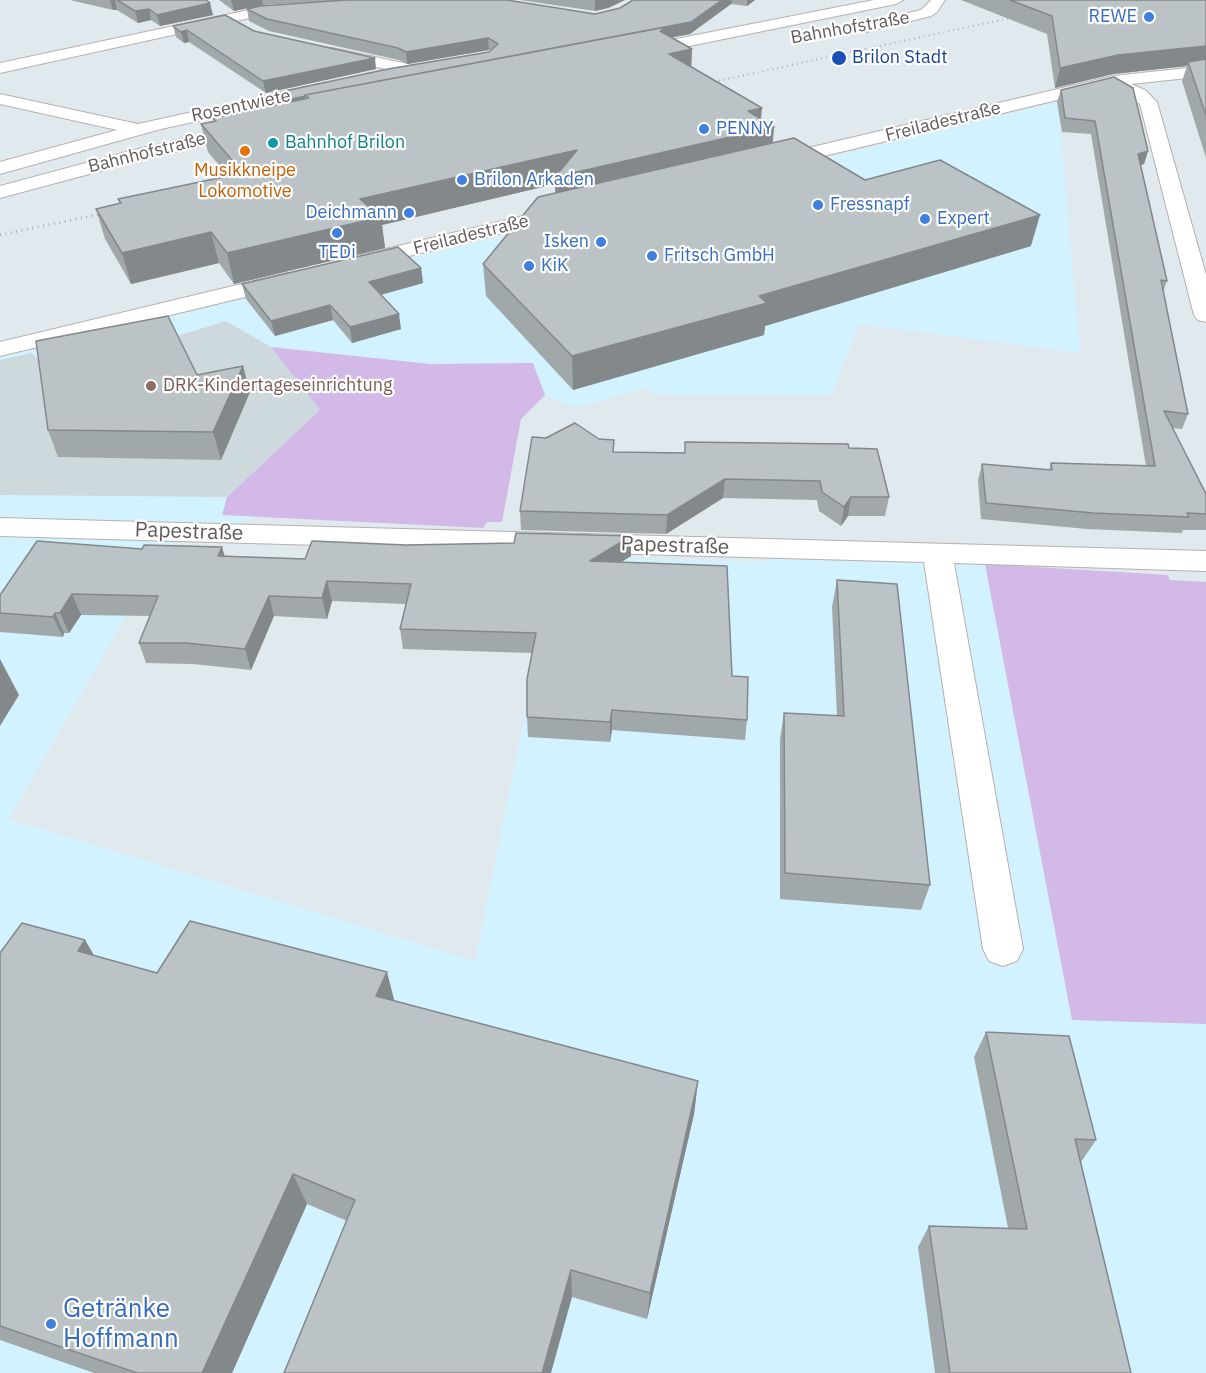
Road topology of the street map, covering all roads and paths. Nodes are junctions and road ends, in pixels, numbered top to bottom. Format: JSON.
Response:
{"nodes":[{"id":1,"x":376,"y":0,"type":"edge"},
{"id":2,"x":825,"y":0,"type":"edge"},
{"id":3,"x":896,"y":0,"type":"edge"},
{"id":4,"x":938,"y":0,"type":"edge"},
{"id":5,"x":213,"y":6,"type":"dead end"},
{"id":6,"x":780,"y":7,"type":"dead end"},
{"id":7,"x":230,"y":18,"type":"junction"},
{"id":8,"x":853,"y":30,"type":"dead end"},
{"id":9,"x":251,"y":32,"type":"edge"},
{"id":10,"x":690,"y":41,"type":"junction"},
{"id":11,"x":776,"y":41,"type":"dead end"},
{"id":12,"x":319,"y":50,"type":"edge"},
{"id":13,"x":626,"y":54,"type":"edge"},
{"id":14,"x":0,"y":68,"type":"edge"},
{"id":15,"x":1206,"y":71,"type":"edge"},
{"id":16,"x":1152,"y":76,"type":"junction"},
{"id":17,"x":1206,"y":78,"type":"edge"},
{"id":18,"x":367,"y":79,"type":"edge"},
{"id":19,"x":1113,"y":81,"type":"junction"},
{"id":20,"x":345,"y":84,"type":"edge"},
{"id":21,"x":0,"y":99,"type":"edge"},
{"id":22,"x":271,"y":124,"type":"edge"},
{"id":23,"x":138,"y":129,"type":"junction"},
{"id":24,"x":753,"y":167,"type":"edge"},
{"id":25,"x":0,"y":168,"type":"edge"},
{"id":26,"x":0,"y":192,"type":"edge"},
{"id":27,"x":575,"y":210,"type":"edge"},
{"id":28,"x":344,"y":266,"type":"edge"},
{"id":29,"x":309,"y":274,"type":"edge"},
{"id":30,"x":1206,"y":315,"type":"edge"},
{"id":31,"x":0,"y":349,"type":"edge"},
{"id":32,"x":0,"y":527,"type":"edge"},
{"id":33,"x":937,"y":554,"type":"junction"},
{"id":34,"x":1206,"y":561,"type":"edge"},
{"id":35,"x":1003,"y":949,"type":"dead end"}],
"edges":[{"from":1,"to":7,"type":"street"},
{"from":2,"to":6,"type":"street"},
{"from":3,"to":10,"type":"street","name":"Bahnhofstraße"},
{"from":4,"to":8,"type":"street","name":"Bahnhofstraße"},
{"from":5,"to":7,"type":"street"},
{"from":7,"to":9,"type":"street"},
{"from":7,"to":14,"type":"street"},
{"from":10,"to":11,"type":"street","name":"Bahnhofstraße"},
{"from":10,"to":13,"type":"street","name":"Bahnhofstraße"},
{"from":12,"to":18,"type":"street"},
{"from":15,"to":16,"type":"street","name":"Freiladestraße"},
{"from":16,"to":17,"type":"street","name":"Freiladestraße"},
{"from":16,"to":19,"type":"street","name":"Freiladestraße"},
{"from":19,"to":24,"type":"street","name":"Freiladestraße"},
{"from":19,"to":30,"type":"street"},
{"from":20,"to":23,"type":"street","name":"Rosentwiete"},
{"from":21,"to":23,"type":"street"},
{"from":22,"to":26,"type":"street","name":"Bahnhofstraße"},
{"from":23,"to":25,"type":"street","name":"Rosentwiete"},
{"from":27,"to":28,"type":"street","name":"Freiladestraße"},
{"from":29,"to":31,"type":"street"},
{"from":32,"to":33,"type":"street","name":"Papestraße"},
{"from":33,"to":34,"type":"street","name":"Papestraße"},
{"from":33,"to":35,"type":"street"}]}
